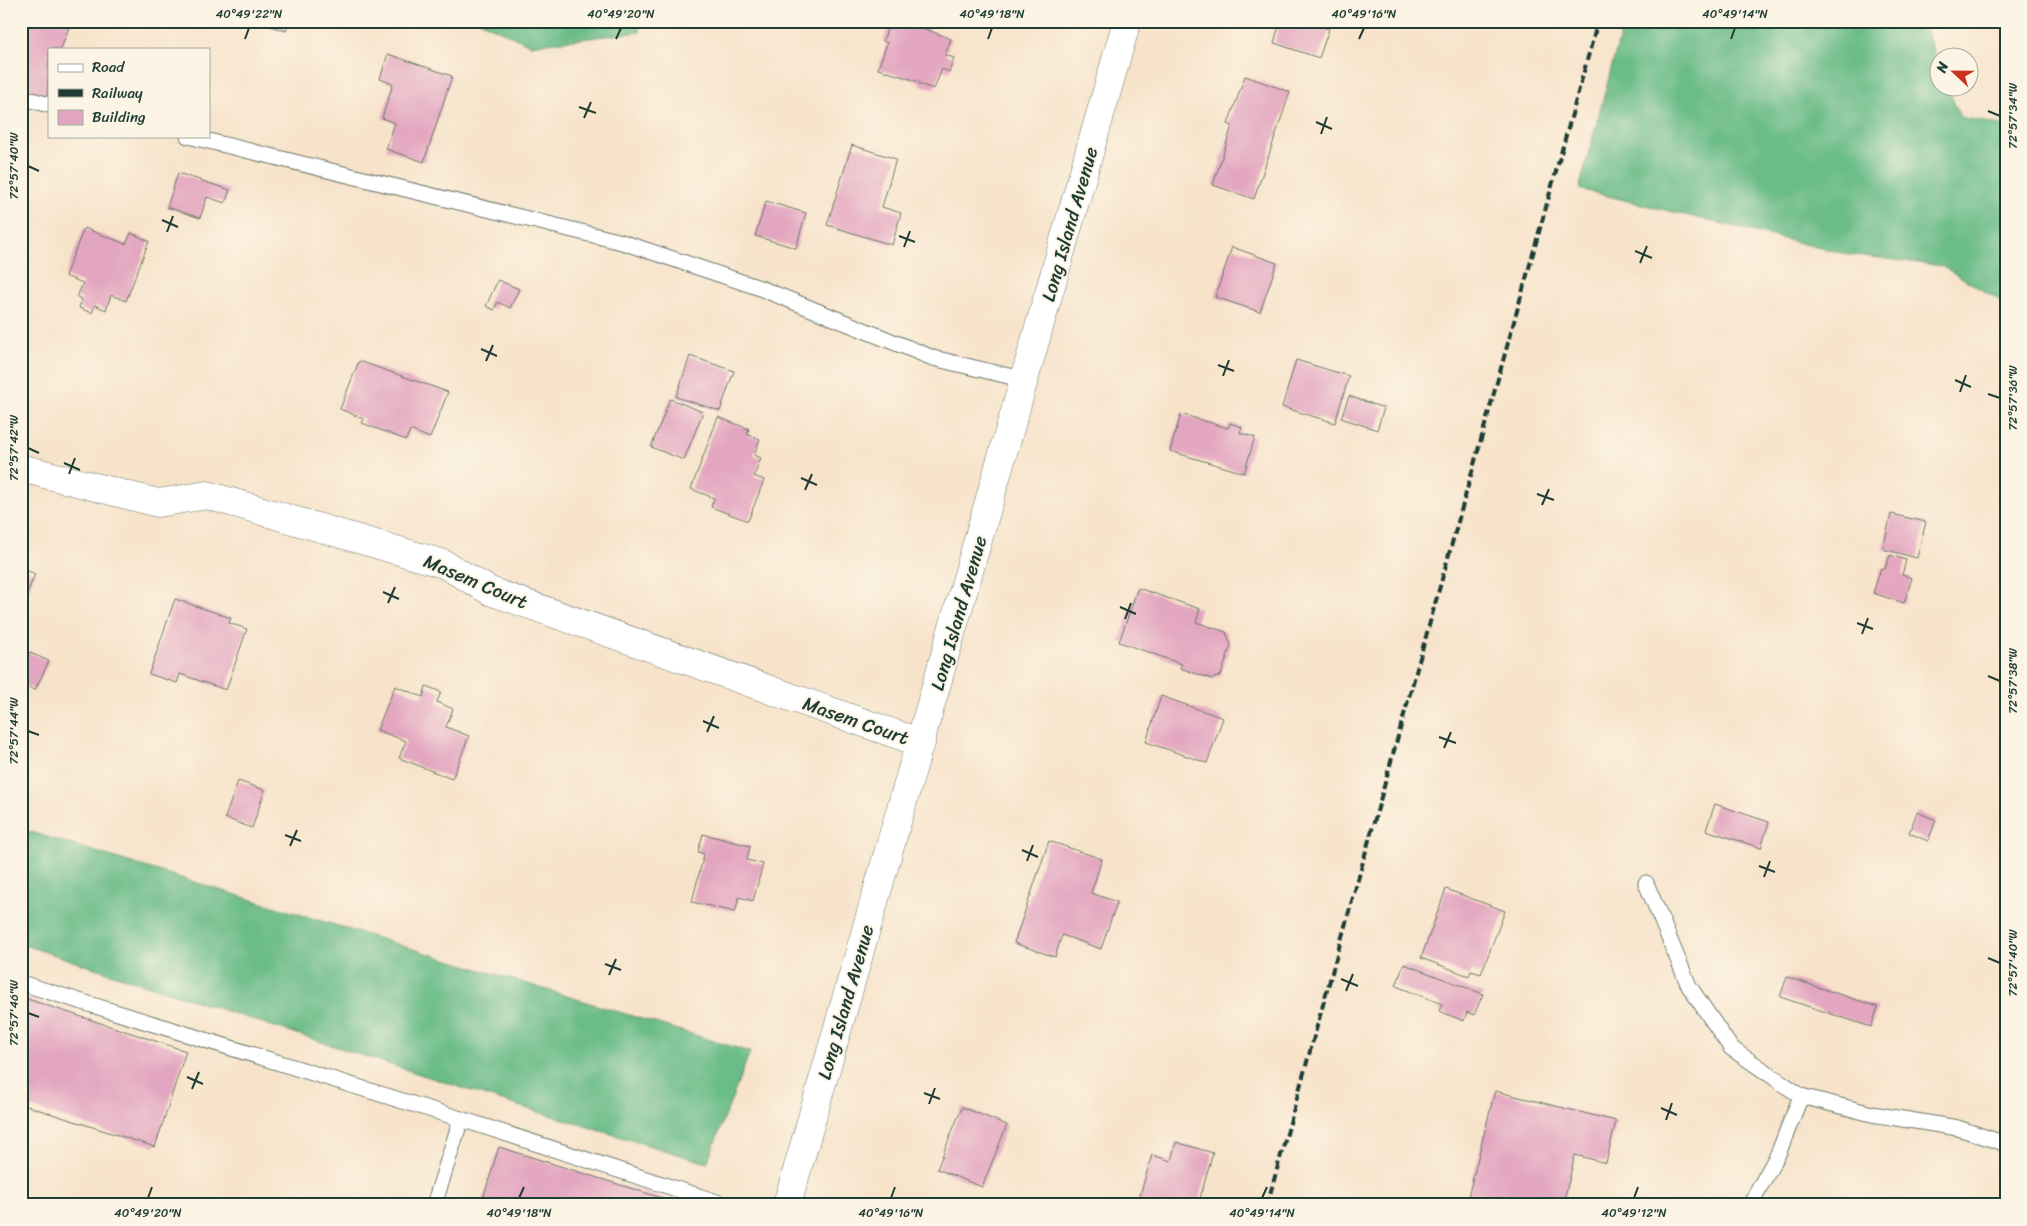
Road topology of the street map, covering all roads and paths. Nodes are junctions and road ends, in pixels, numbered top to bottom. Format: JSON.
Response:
{"nodes":[{"id":1,"x":1127,"y":21,"type":"edge"},
{"id":2,"x":21,"y":97,"type":"edge"},
{"id":3,"x":48,"y":105,"type":"edge"},
{"id":4,"x":196,"y":138,"type":"edge"},
{"id":5,"x":1025,"y":380,"type":"junction"},
{"id":6,"x":21,"y":468,"type":"edge"},
{"id":7,"x":921,"y":743,"type":"junction"},
{"id":8,"x":1646,"y":883,"type":"dead end"},
{"id":9,"x":21,"y":983,"type":"edge"},
{"id":10,"x":1801,"y":1096,"type":"junction"},
{"id":11,"x":461,"y":1119,"type":"junction"},
{"id":12,"x":2006,"y":1144,"type":"edge"},
{"id":13,"x":434,"y":1205,"type":"edge"},
{"id":14,"x":726,"y":1205,"type":"edge"},
{"id":15,"x":787,"y":1205,"type":"edge"},
{"id":16,"x":1750,"y":1205,"type":"edge"}],
"edges":[{"from":1,"to":5,"type":"street","name":"Long Island Avenue"},
{"from":2,"to":3,"type":"lane"},
{"from":4,"to":5,"type":"lane"},
{"from":5,"to":7,"type":"street","name":"Long Island Avenue"},
{"from":6,"to":7,"type":"street","name":"Masem Court"},
{"from":7,"to":15,"type":"street","name":"Long Island Avenue"},
{"from":8,"to":10,"type":"lane"},
{"from":9,"to":11,"type":"lane"},
{"from":10,"to":12,"type":"lane"},
{"from":10,"to":16,"type":"lane"},
{"from":11,"to":13,"type":"lane"},
{"from":11,"to":14,"type":"lane"}]}
